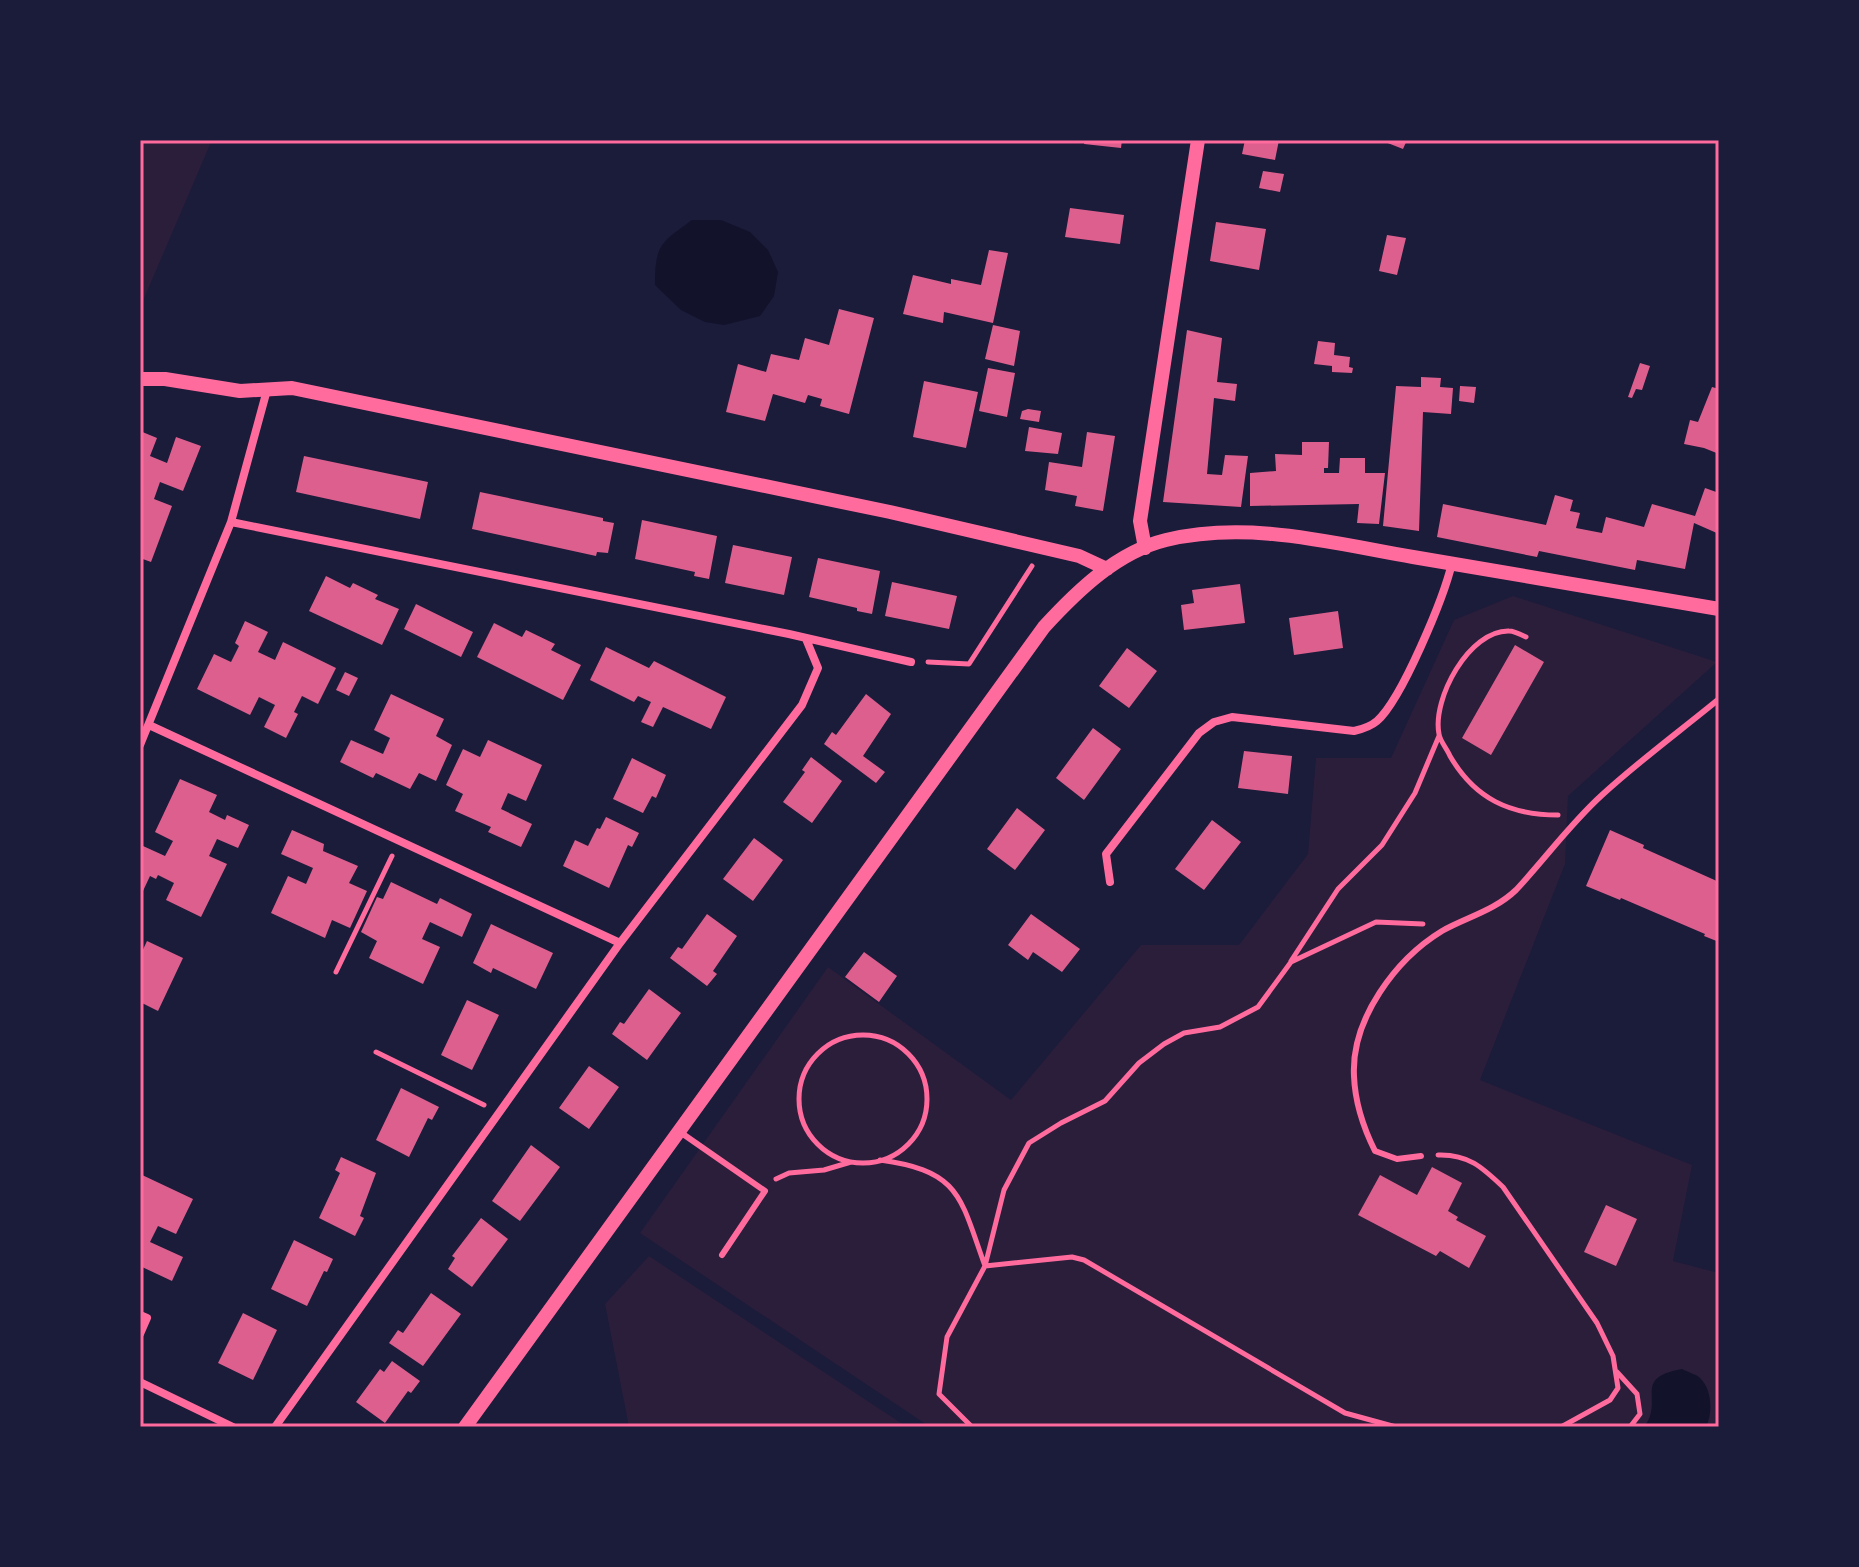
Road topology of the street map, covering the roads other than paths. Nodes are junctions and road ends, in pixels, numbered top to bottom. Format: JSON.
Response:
{"nodes":[{"id":1,"x":1198,"y":140,"type":"edge"},
{"id":2,"x":140,"y":379,"type":"edge"},
{"id":3,"x":267,"y":390,"type":"junction"},
{"id":4,"x":231,"y":522,"type":"junction"},
{"id":5,"x":1145,"y":548,"type":"junction"},
{"id":6,"x":1452,"y":563,"type":"junction"},
{"id":7,"x":1107,"y":569,"type":"junction"},
{"id":8,"x":1719,"y":609,"type":"edge"},
{"id":9,"x":806,"y":639,"type":"junction"},
{"id":10,"x":911,"y":662,"type":"road end"},
{"id":11,"x":1719,"y":699,"type":"edge"},
{"id":12,"x":149,"y":725,"type":"junction"},
{"id":13,"x":140,"y":745,"type":"edge"},
{"id":14,"x":1110,"y":882,"type":"dead end"},
{"id":15,"x":620,"y":943,"type":"junction"},
{"id":16,"x":680,"y":1132,"type":"junction"},
{"id":17,"x":1421,"y":1156,"type":"road end"},
{"id":18,"x":722,"y":1255,"type":"dead end"},
{"id":19,"x":140,"y":1315,"type":"edge"},
{"id":20,"x":140,"y":1334,"type":"edge"},
{"id":21,"x":140,"y":1382,"type":"edge"},
{"id":22,"x":233,"y":1427,"type":"edge"},
{"id":23,"x":275,"y":1427,"type":"edge"},
{"id":24,"x":465,"y":1427,"type":"edge"}],
"edges":[{"from":1,"to":5,"type":"street"},
{"from":2,"to":3,"type":"street"},
{"from":3,"to":4,"type":"street"},
{"from":3,"to":7,"type":"street"},
{"from":4,"to":9,"type":"street"},
{"from":4,"to":12,"type":"street"},
{"from":5,"to":6,"type":"street"},
{"from":5,"to":7,"type":"street"},
{"from":6,"to":8,"type":"street"},
{"from":6,"to":14,"type":"street"},
{"from":7,"to":16,"type":"street"},
{"from":9,"to":10,"type":"street"},
{"from":9,"to":15,"type":"street"},
{"from":11,"to":17,"type":"lane"},
{"from":12,"to":13,"type":"street"},
{"from":12,"to":15,"type":"street"},
{"from":15,"to":23,"type":"street"},
{"from":16,"to":18,"type":"lane"},
{"from":16,"to":24,"type":"street"},
{"from":19,"to":20,"type":"street"},
{"from":21,"to":22,"type":"street"}]}
